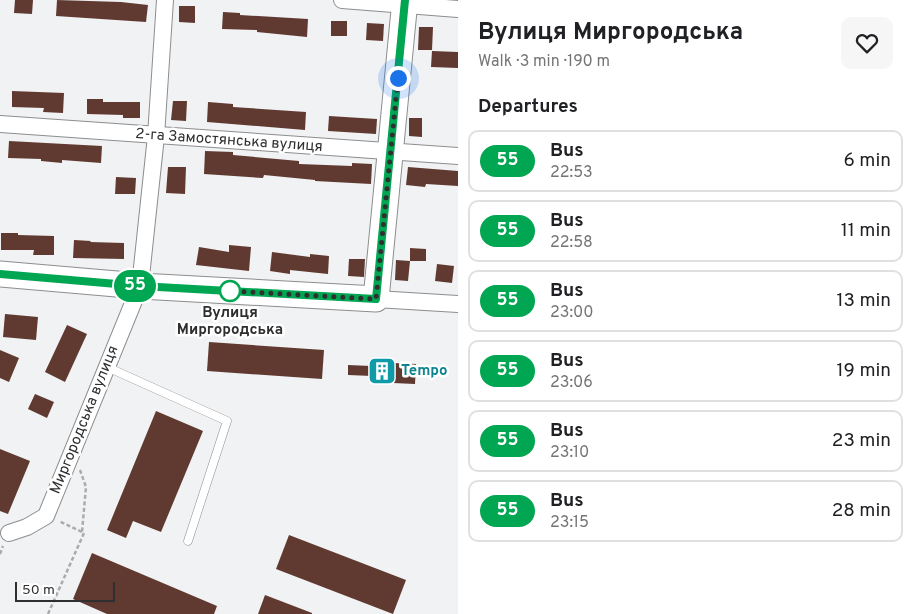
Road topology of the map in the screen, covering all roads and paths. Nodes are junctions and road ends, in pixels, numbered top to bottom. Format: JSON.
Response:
{"nodes":[{"id":1,"x":166,"y":0,"type":"edge"},
{"id":2,"x":342,"y":0,"type":"edge"},
{"id":3,"x":405,"y":3,"type":"edge"},
{"id":4,"x":458,"y":9,"type":"edge"},
{"id":5,"x":0,"y":124,"type":"edge"},
{"id":6,"x":156,"y":136,"type":"junction"},
{"id":7,"x":391,"y":151,"type":"junction"},
{"id":8,"x":458,"y":156,"type":"edge"},
{"id":9,"x":0,"y":274,"type":"edge"},
{"id":10,"x":140,"y":286,"type":"junction"},
{"id":11,"x":376,"y":299,"type":"junction"},
{"id":12,"x":458,"y":304,"type":"edge"},
{"id":13,"x":107,"y":367,"type":"junction"},
{"id":14,"x":72,"y":451,"type":"junction"},
{"id":15,"x":46,"y":516,"type":"junction"},
{"id":16,"x":82,"y":532,"type":"junction"},
{"id":17,"x":9,"y":533,"type":"dead end"},
{"id":18,"x":188,"y":541,"type":"dead end"},
{"id":19,"x":48,"y":614,"type":"edge"}],
"edges":[{"from":1,"to":6,"type":"street","name":"Миргородська вулиця"},
{"from":2,"to":3,"type":"street"},
{"from":3,"to":4,"type":"street"},
{"from":3,"to":7,"type":"main road"},
{"from":5,"to":6,"type":"street","name":"2-га Замостянська вулиця"},
{"from":6,"to":7,"type":"street","name":"2-га Замостянська вулиця"},
{"from":6,"to":10,"type":"street","name":"Миргородська вулиця"},
{"from":7,"to":8,"type":"street","name":"2-га Замостянська вулиця"},
{"from":7,"to":11,"type":"main road"},
{"from":9,"to":10,"type":"main road"},
{"from":10,"to":11,"type":"main road"},
{"from":10,"to":13,"type":"street","name":"Миргородська вулиця"},
{"from":11,"to":12,"type":"street"},
{"from":13,"to":14,"type":"street","name":"Миргородська вулиця"},
{"from":13,"to":18,"type":"lane"},
{"from":14,"to":15,"type":"street","name":"Миргородська вулиця"},
{"from":14,"to":16,"type":"path"},
{"from":15,"to":16,"type":"path"},
{"from":15,"to":17,"type":"street"},
{"from":16,"to":19,"type":"path"}]}
